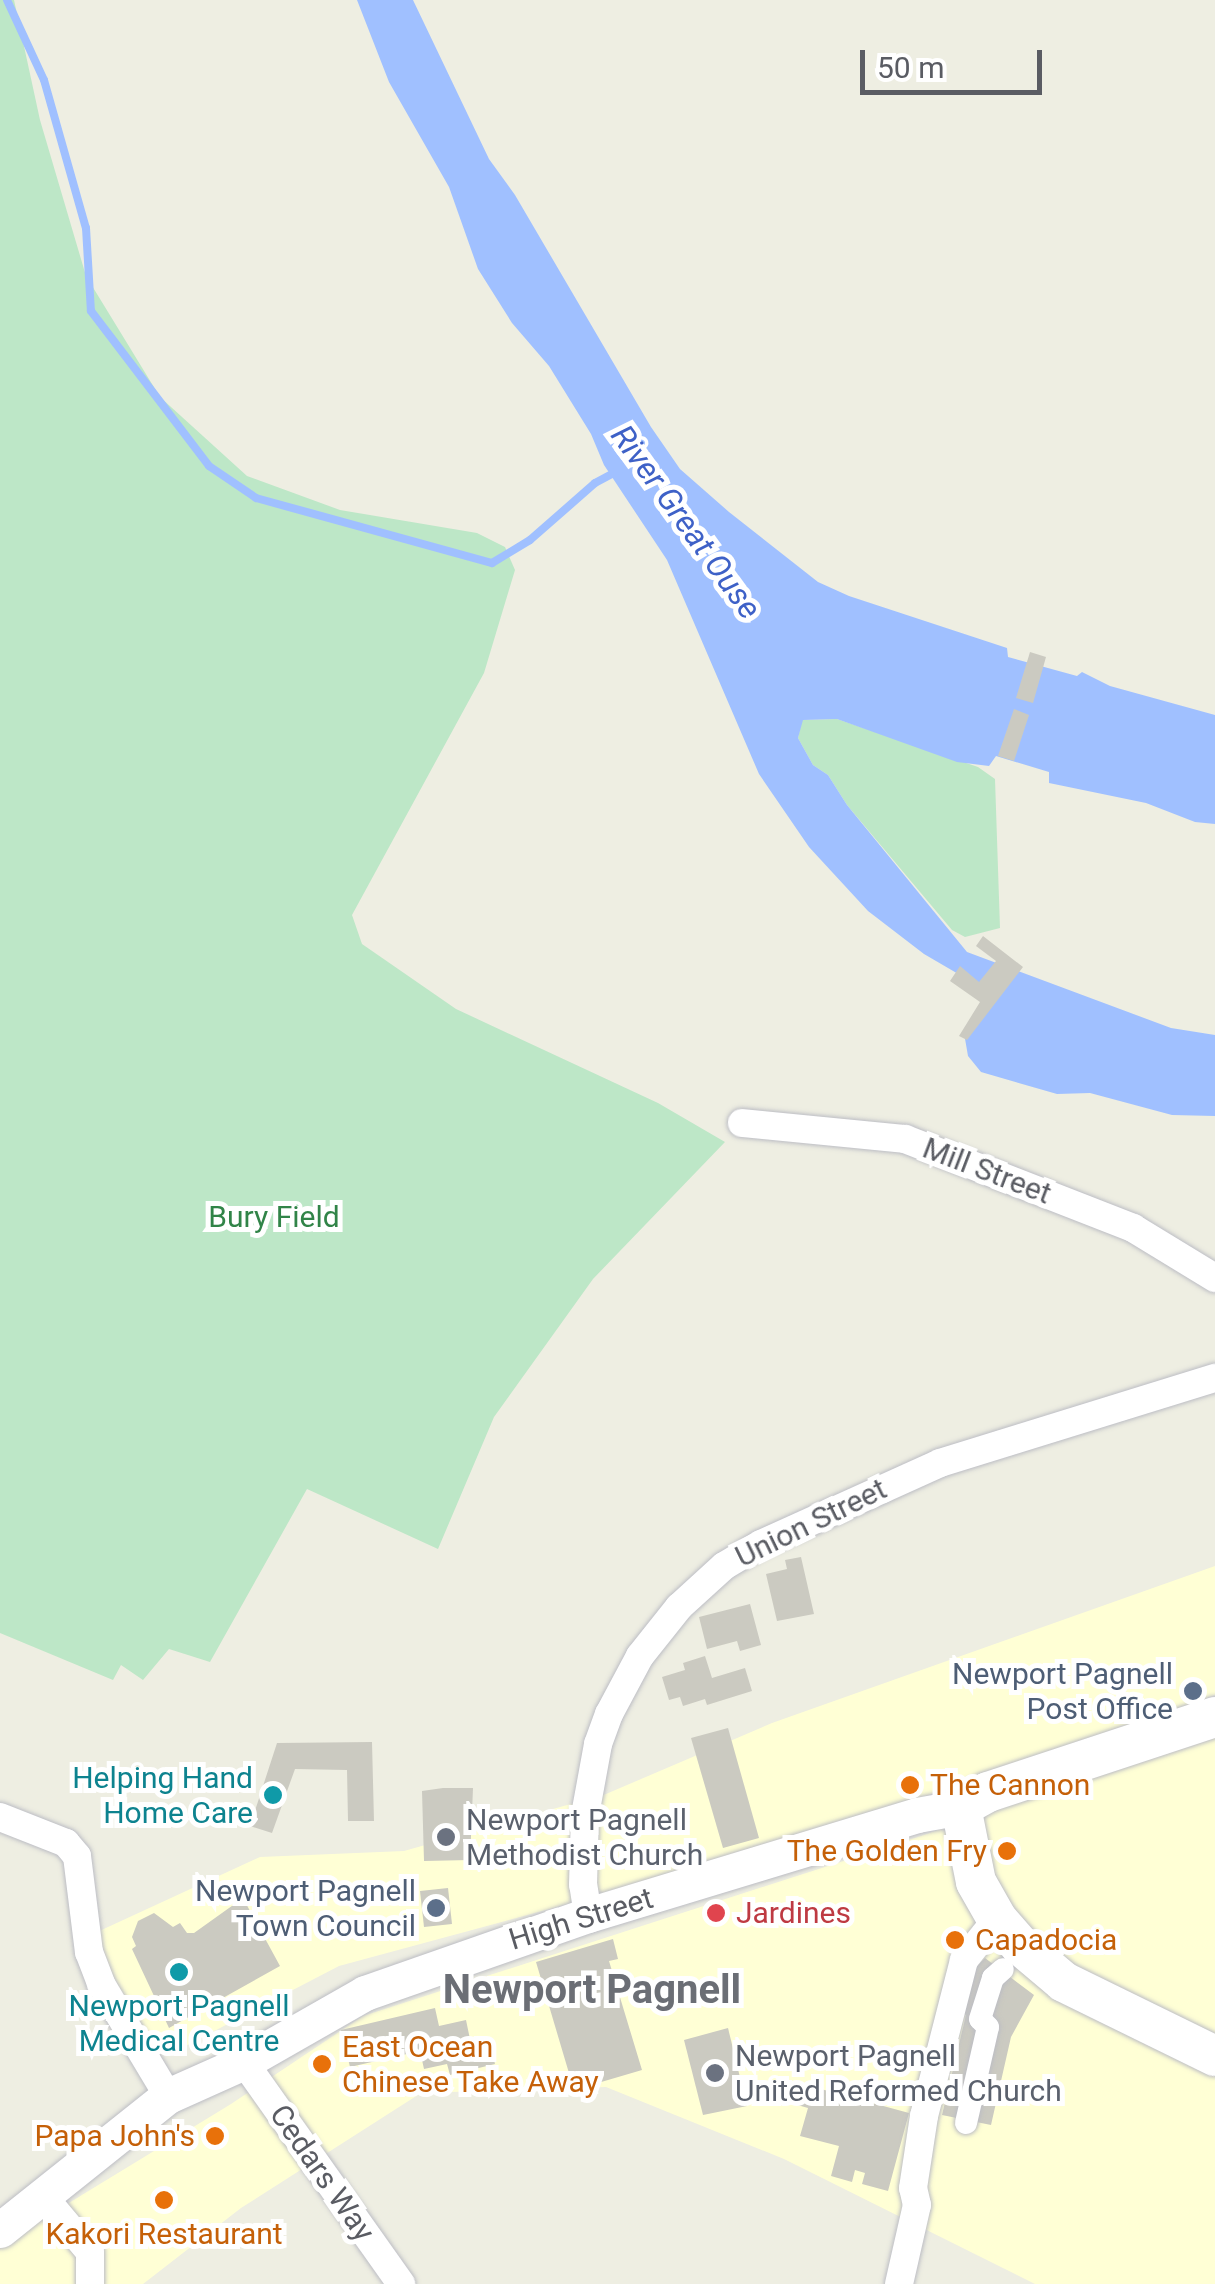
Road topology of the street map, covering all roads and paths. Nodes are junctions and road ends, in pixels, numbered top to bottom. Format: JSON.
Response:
{"nodes":[{"id":1,"x":742,"y":1124,"type":"dead end"},
{"id":2,"x":1215,"y":1278,"type":"edge"},
{"id":3,"x":1215,"y":1378,"type":"edge"},
{"id":4,"x":1215,"y":1717,"type":"edge"},
{"id":5,"x":962,"y":1807,"type":"junction"},
{"id":6,"x":0,"y":1817,"type":"edge"},
{"id":7,"x":588,"y":1915,"type":"junction"},
{"id":8,"x":997,"y":1919,"type":"junction"},
{"id":9,"x":1003,"y":1969,"type":"dead end"},
{"id":10,"x":1215,"y":2056,"type":"edge"},
{"id":11,"x":244,"y":2062,"type":"junction"},
{"id":12,"x":168,"y":2096,"type":"junction"},
{"id":13,"x":966,"y":2123,"type":"dead end"},
{"id":14,"x":43,"y":2196,"type":"junction"},
{"id":15,"x":0,"y":2230,"type":"edge"},
{"id":16,"x":90,"y":2284,"type":"edge"},
{"id":17,"x":401,"y":2284,"type":"edge"},
{"id":18,"x":898,"y":2284,"type":"edge"}],
"edges":[{"from":1,"to":2,"type":"street","name":"Mill Street"},
{"from":3,"to":7,"type":"street","name":"Union Street"},
{"from":4,"to":5,"type":"main road","name":"High Street"},
{"from":5,"to":7,"type":"street","name":"High Street"},
{"from":5,"to":8,"type":"main road"},
{"from":6,"to":12,"type":"street"},
{"from":7,"to":11,"type":"street","name":"High Street"},
{"from":8,"to":10,"type":"main road"},
{"from":8,"to":18,"type":"street"},
{"from":9,"to":13,"type":"street"},
{"from":11,"to":12,"type":"street","name":"High Street"},
{"from":11,"to":17,"type":"street","name":"Cedars Way"},
{"from":12,"to":14,"type":"street","name":"High Street"},
{"from":14,"to":15,"type":"street","name":"High Street"},
{"from":14,"to":16,"type":"street"}]}
